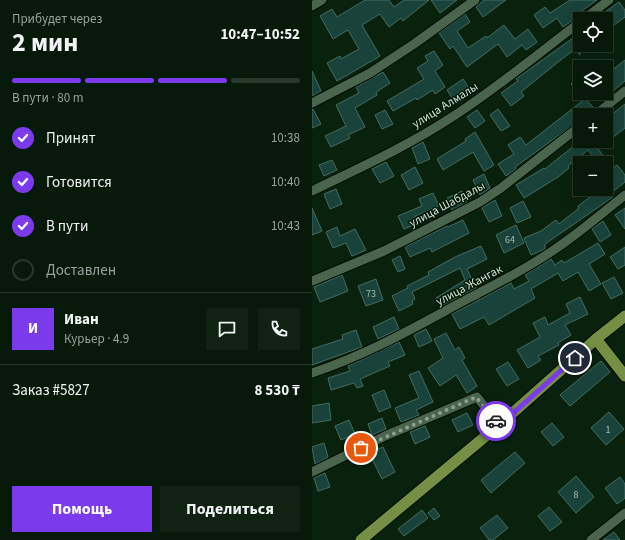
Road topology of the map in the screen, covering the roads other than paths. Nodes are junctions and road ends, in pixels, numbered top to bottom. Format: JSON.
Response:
{"nodes":[{"id":1,"x":322,"y":0,"type":"edge"},
{"id":2,"x":475,"y":0,"type":"edge"},
{"id":3,"x":609,"y":0,"type":"edge"},
{"id":4,"x":312,"y":6,"type":"edge"},
{"id":5,"x":593,"y":12,"type":"edge"},
{"id":6,"x":573,"y":27,"type":"edge"},
{"id":7,"x":625,"y":92,"type":"edge"},
{"id":8,"x":312,"y":103,"type":"edge"},
{"id":9,"x":604,"y":108,"type":"edge"},
{"id":10,"x":573,"y":131,"type":"edge"},
{"id":11,"x":312,"y":191,"type":"edge"},
{"id":12,"x":625,"y":195,"type":"edge"},
{"id":13,"x":312,"y":281,"type":"edge"},
{"id":14,"x":625,"y":316,"type":"edge"},
{"id":15,"x":596,"y":339,"type":"junction"},
{"id":16,"x":312,"y":373,"type":"edge"},
{"id":17,"x":625,"y":376,"type":"edge"},
{"id":18,"x":500,"y":425,"type":"junction"},
{"id":19,"x":312,"y":472,"type":"edge"},
{"id":20,"x":625,"y":512,"type":"edge"},
{"id":21,"x":361,"y":540,"type":"edge"},
{"id":22,"x":591,"y":540,"type":"edge"}],
"edges":[{"from":1,"to":4,"type":"street"},
{"from":2,"to":8,"type":"street"},
{"from":3,"to":5,"type":"street"},
{"from":6,"to":11,"type":"street","name":"улица Алмалы"},
{"from":7,"to":9,"type":"street"},
{"from":10,"to":13,"type":"street","name":"улица Шабдалы"},
{"from":12,"to":16,"type":"street","name":"улица Жангак"},
{"from":14,"to":15,"type":"main road"},
{"from":15,"to":17,"type":"main road"},
{"from":15,"to":18,"type":"main road"},
{"from":18,"to":19,"type":"street"},
{"from":18,"to":21,"type":"main road"},
{"from":20,"to":22,"type":"street"}]}
